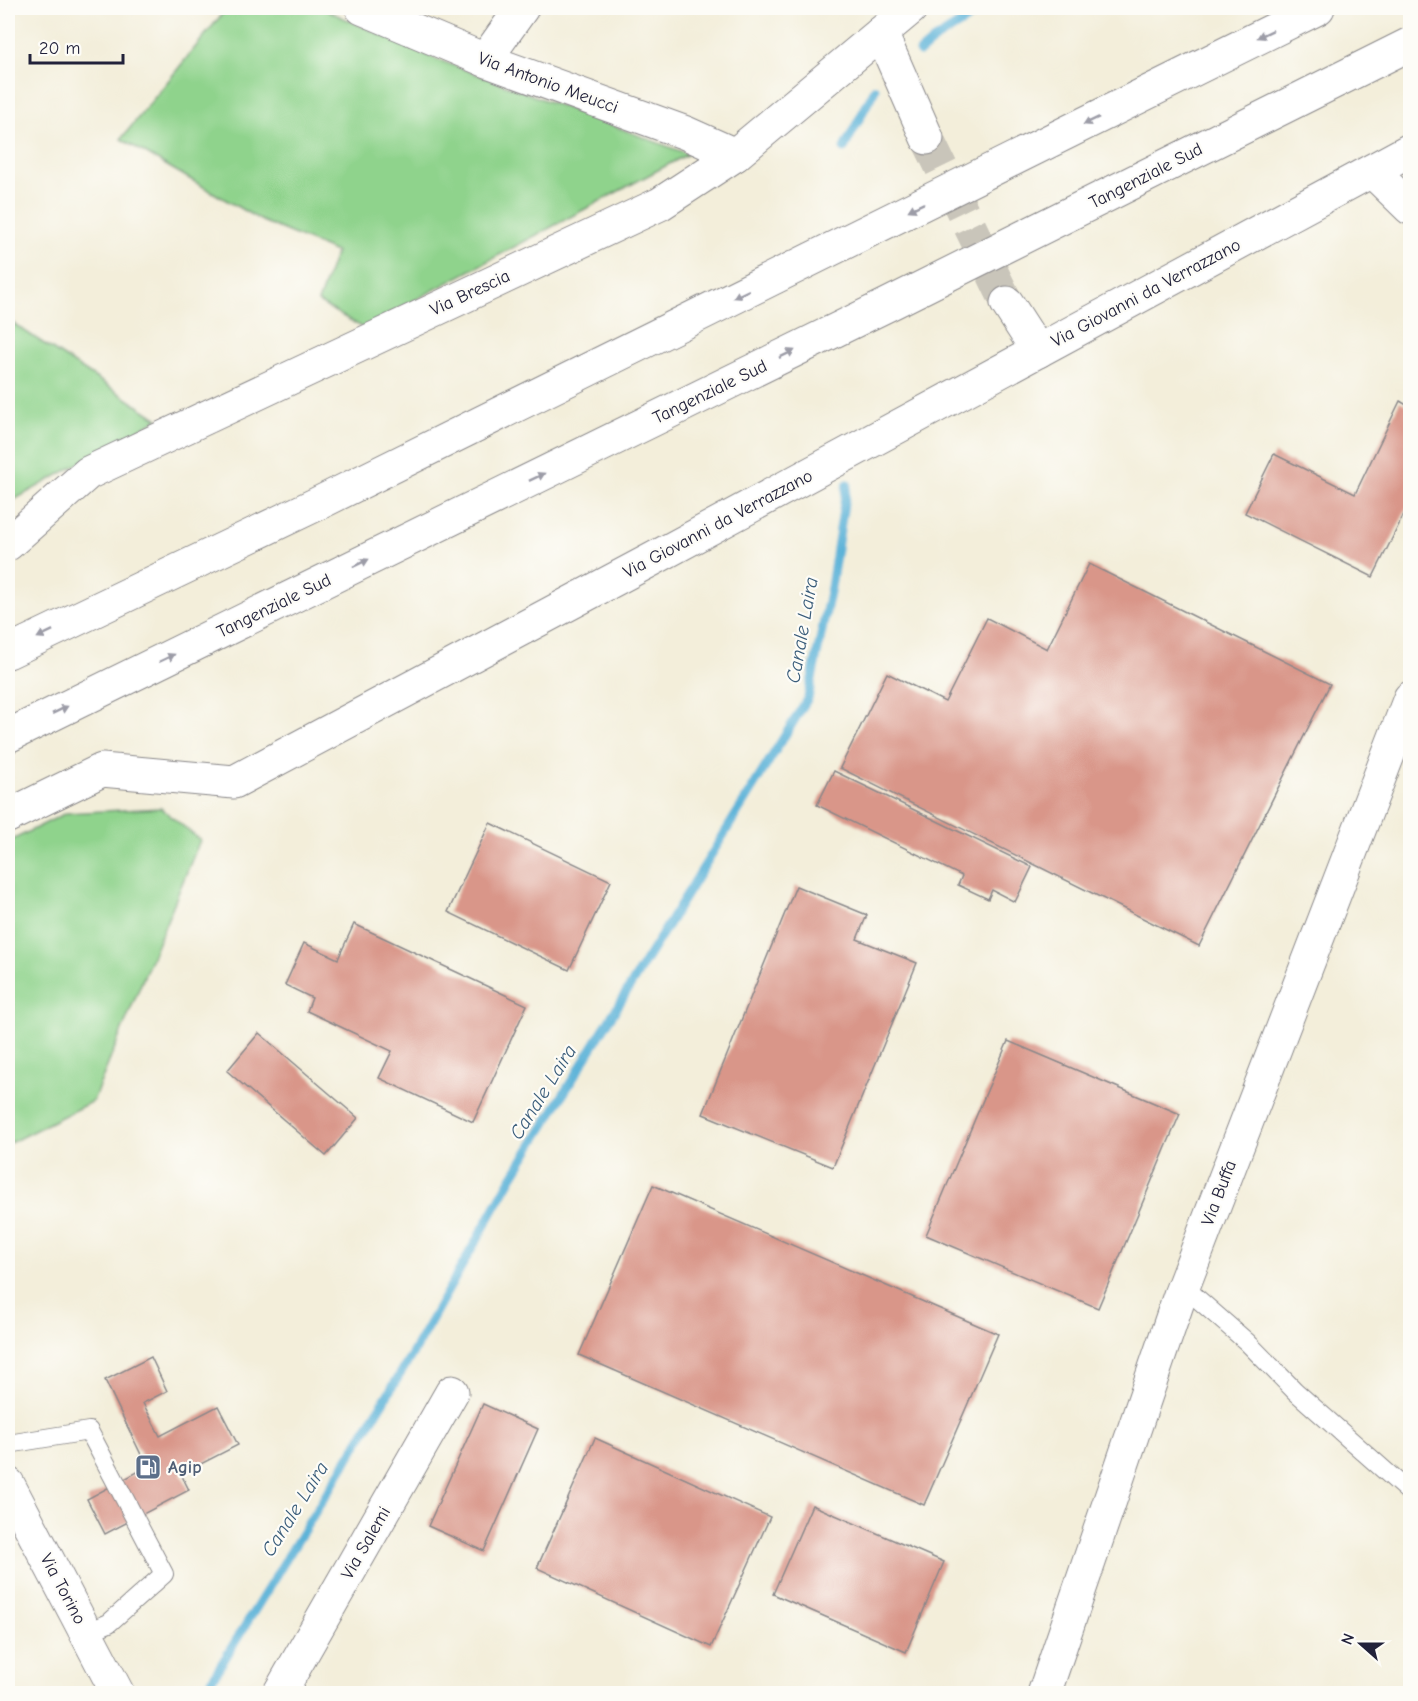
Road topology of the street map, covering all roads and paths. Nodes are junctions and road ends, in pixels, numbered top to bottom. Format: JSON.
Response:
{"nodes":[{"id":1,"x":362,"y":8,"type":"edge"},
{"id":2,"x":522,"y":8,"type":"edge"},
{"id":3,"x":911,"y":8,"type":"edge"},
{"id":4,"x":1318,"y":8,"type":"edge"},
{"id":5,"x":881,"y":33,"type":"junction"},
{"id":6,"x":1410,"y":44,"type":"edge"},
{"id":7,"x":485,"y":60,"type":"junction"},
{"id":8,"x":927,"y":138,"type":"tunnel mouth"},
{"id":9,"x":1410,"y":150,"type":"edge"},
{"id":10,"x":735,"y":155,"type":"junction"},
{"id":11,"x":1372,"y":171,"type":"junction"},
{"id":12,"x":1410,"y":208,"type":"edge"},
{"id":13,"x":1007,"y":303,"type":"tunnel mouth"},
{"id":14,"x":1038,"y":351,"type":"junction"},
{"id":15,"x":8,"y":544,"type":"edge"},
{"id":16,"x":8,"y":652,"type":"edge"},
{"id":17,"x":1410,"y":698,"type":"edge"},
{"id":18,"x":8,"y":736,"type":"edge"},
{"id":19,"x":8,"y":816,"type":"edge"},
{"id":20,"x":1183,"y":1286,"type":"junction"},
{"id":21,"x":452,"y":1392,"type":"dead end"},
{"id":22,"x":8,"y":1444,"type":"edge"},
{"id":23,"x":8,"y":1484,"type":"edge"},
{"id":24,"x":1410,"y":1493,"type":"edge"},
{"id":25,"x":86,"y":1633,"type":"junction"},
{"id":26,"x":118,"y":1694,"type":"edge"},
{"id":27,"x":279,"y":1694,"type":"edge"},
{"id":28,"x":1044,"y":1694,"type":"edge"}],
"edges":[{"from":1,"to":7,"type":"main road","name":"Via Antonio Meucci"},
{"from":2,"to":7,"type":"main road"},
{"from":3,"to":5,"type":"main road","name":"Via Brescia"},
{"from":4,"to":16,"type":"main road","one_way":true},
{"from":5,"to":8,"type":"main road"},
{"from":5,"to":10,"type":"main road","name":"Via Brescia"},
{"from":18,"to":6,"type":"main road","name":"Tangenziale Sud","one_way":true},
{"from":7,"to":10,"type":"main road","name":"Via Antonio Meucci"},
{"from":9,"to":11,"type":"main road","name":"Via Giovanni da Verrazzano"},
{"from":10,"to":15,"type":"main road","name":"Via Brescia"},
{"from":11,"to":12,"type":"main road"},
{"from":11,"to":14,"type":"main road","name":"Via Giovanni da Verrazzano"},
{"from":13,"to":14,"type":"main road"},
{"from":14,"to":19,"type":"main road","name":"Via Giovanni da Verrazzano"},
{"from":17,"to":20,"type":"main road","name":"Via Buffa"},
{"from":20,"to":24,"type":"lane"},
{"from":20,"to":28,"type":"main road","name":"Via Buffa"},
{"from":21,"to":27,"type":"main road","name":"Via Salemi"},
{"from":22,"to":25,"type":"lane"},
{"from":23,"to":25,"type":"main road","name":"Via Torino"},
{"from":25,"to":26,"type":"main road","name":"Via Torino"}]}
